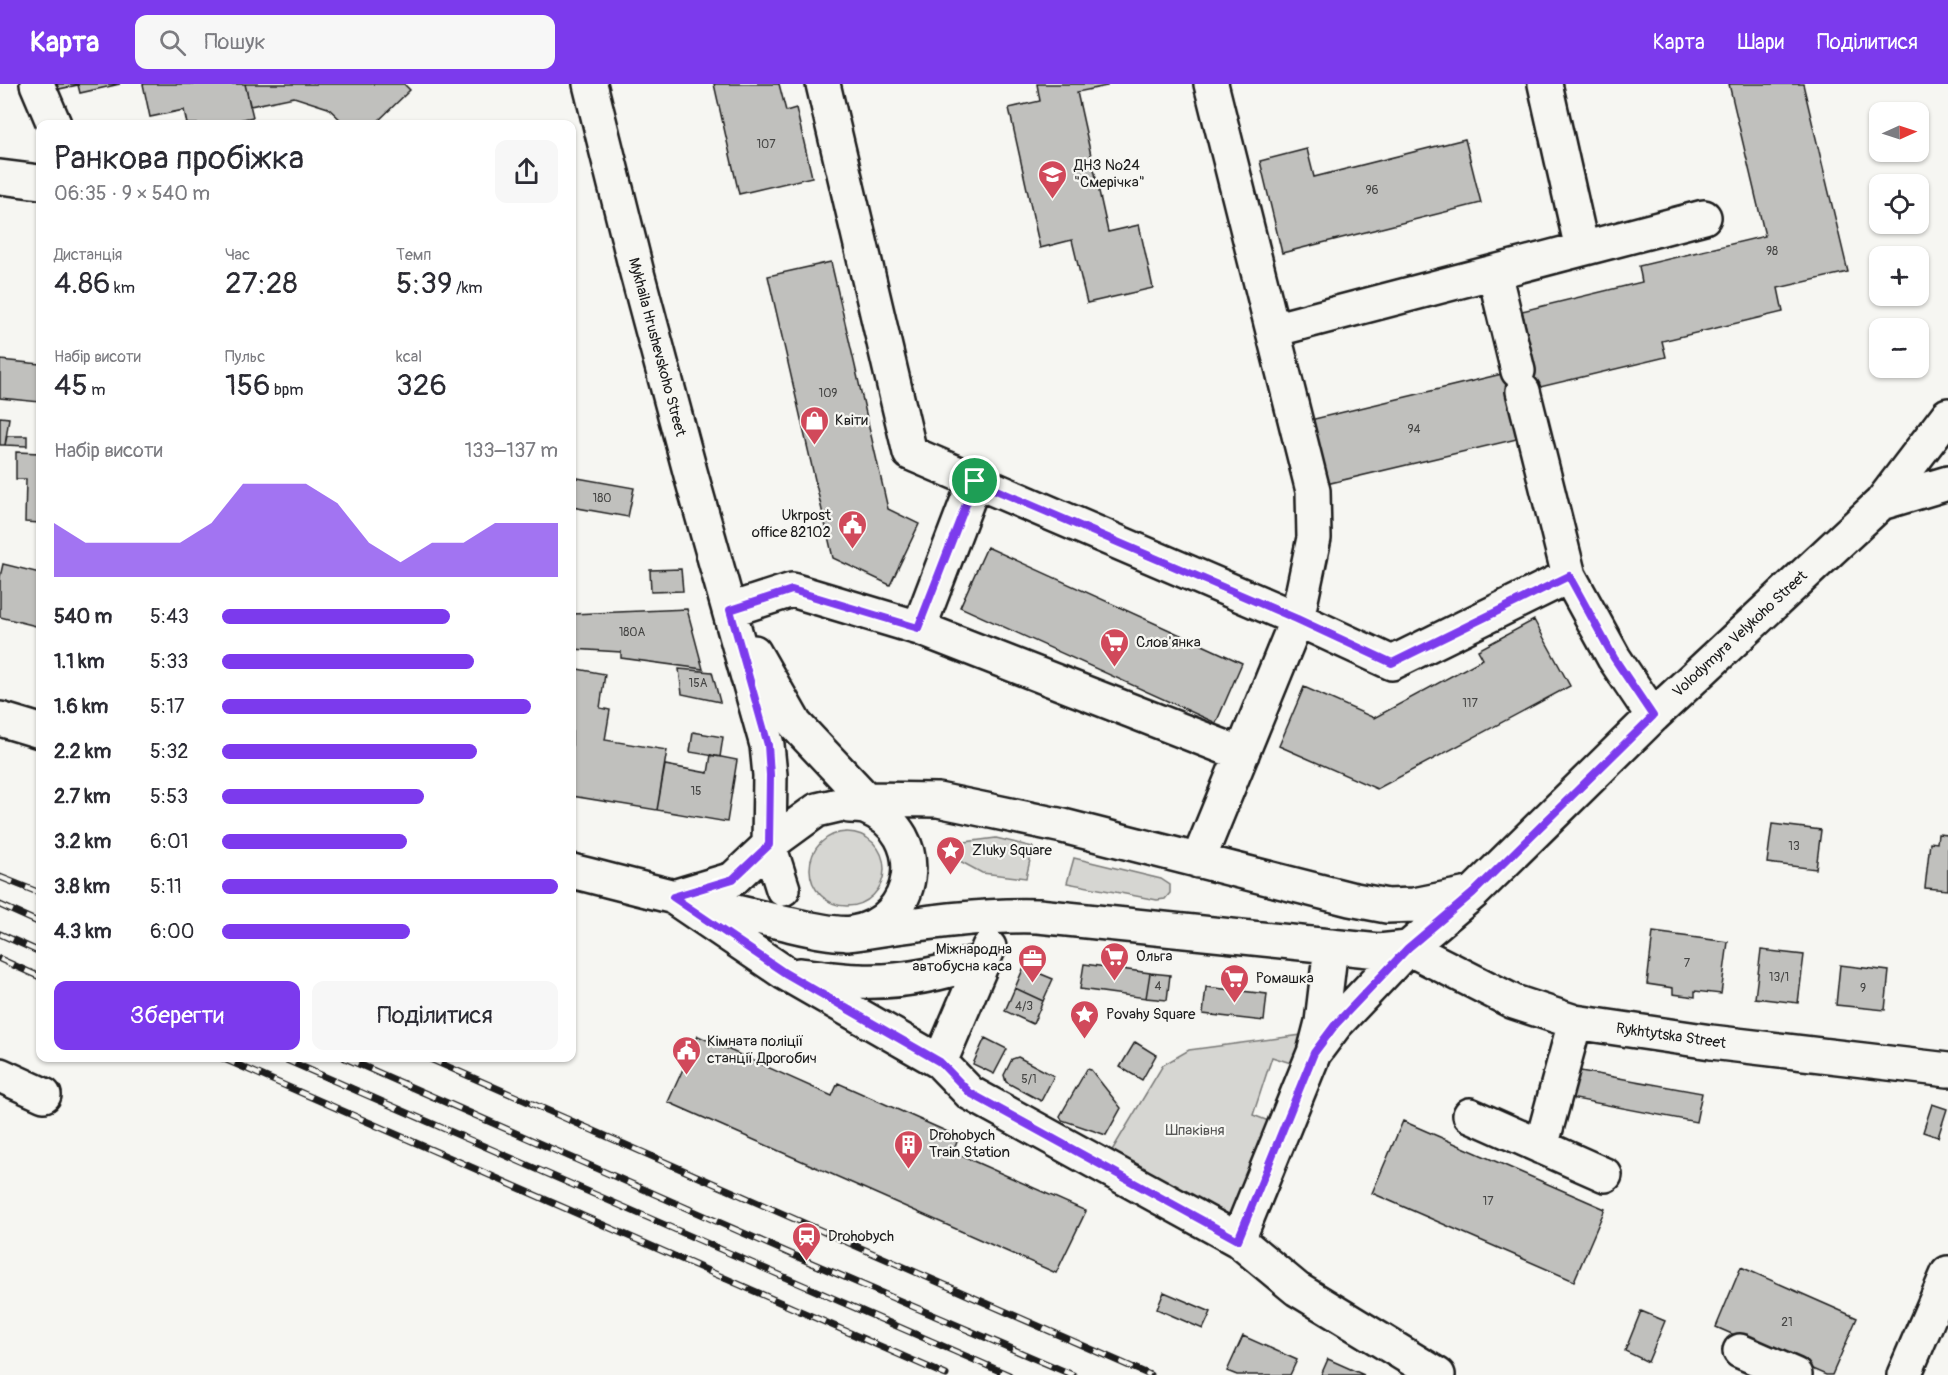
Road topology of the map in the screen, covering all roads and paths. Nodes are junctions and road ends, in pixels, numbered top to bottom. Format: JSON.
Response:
{"nodes":[{"id":1,"x":37,"y":84,"type":"edge"},
{"id":2,"x":590,"y":84,"type":"edge"},
{"id":3,"x":823,"y":84,"type":"edge"},
{"id":4,"x":1211,"y":84,"type":"edge"},
{"id":5,"x":1545,"y":84,"type":"edge"},
{"id":6,"x":52,"y":120,"type":"edge"},
{"id":7,"x":0,"y":177,"type":"edge"},
{"id":8,"x":36,"y":182,"type":"edge"},
{"id":9,"x":1704,"y":217,"type":"dead end"},
{"id":10,"x":1582,"y":249,"type":"junction"},
{"id":11,"x":1494,"y":272,"type":"junction"},
{"id":12,"x":1273,"y":330,"type":"junction"},
{"id":13,"x":1948,"y":415,"type":"edge"},
{"id":14,"x":975,"y":481,"type":"junction"},
{"id":15,"x":1948,"y":483,"type":"edge"},
{"id":16,"x":1881,"y":503,"type":"junction"},
{"id":17,"x":1569,"y":576,"type":"junction"},
{"id":18,"x":730,"y":610,"type":"junction"},
{"id":19,"x":1297,"y":619,"type":"junction"},
{"id":20,"x":918,"y":628,"type":"junction"},
{"id":21,"x":1653,"y":716,"type":"junction"},
{"id":22,"x":0,"y":719,"type":"edge"},
{"id":23,"x":36,"y":730,"type":"edge"},
{"id":24,"x":1242,"y":754,"type":"junction"},
{"id":25,"x":853,"y":801,"type":"junction"},
{"id":26,"x":796,"y":826,"type":"junction"},
{"id":27,"x":769,"y":845,"type":"junction"},
{"id":28,"x":1198,"y":861,"type":"junction"},
{"id":29,"x":576,"y":872,"type":"edge"},
{"id":30,"x":783,"y":889,"type":"junction"},
{"id":31,"x":1473,"y":893,"type":"junction"},
{"id":32,"x":673,"y":897,"type":"junction"},
{"id":33,"x":1003,"y":915,"type":"junction"},
{"id":34,"x":836,"y":932,"type":"junction"},
{"id":35,"x":1331,"y":946,"type":"junction"},
{"id":36,"x":1408,"y":948,"type":"junction"},
{"id":37,"x":983,"y":960,"type":"junction"},
{"id":38,"x":785,"y":973,"type":"junction"},
{"id":39,"x":1575,"y":1022,"type":"junction"},
{"id":40,"x":1314,"y":1053,"type":"junction"},
{"id":41,"x":940,"y":1062,"type":"junction"},
{"id":42,"x":1948,"y":1070,"type":"edge"},
{"id":43,"x":0,"y":1076,"type":"edge"},
{"id":44,"x":44,"y":1095,"type":"dead end"},
{"id":45,"x":1470,"y":1115,"type":"dead end"},
{"id":46,"x":1540,"y":1147,"type":"junction"},
{"id":47,"x":1605,"y":1175,"type":"dead end"},
{"id":48,"x":1238,"y":1240,"type":"junction"},
{"id":49,"x":1948,"y":1273,"type":"edge"},
{"id":50,"x":1740,"y":1351,"type":"dead end"},
{"id":51,"x":1438,"y":1375,"type":"edge"},
{"id":52,"x":1795,"y":1375,"type":"edge"},
{"id":53,"x":1904,"y":1375,"type":"edge"}],
"edges":[{"from":1,"to":6,"type":"street"},
{"from":2,"to":18,"type":"street","name":"Mykhaila Hrushevskoho Street"},
{"from":3,"to":14,"type":"street"},
{"from":4,"to":12,"type":"street"},
{"from":5,"to":10,"type":"street"},
{"from":7,"to":8,"type":"street"},
{"from":9,"to":10,"type":"street"},
{"from":10,"to":11,"type":"street"},
{"from":11,"to":12,"type":"street"},
{"from":11,"to":17,"type":"street"},
{"from":12,"to":19,"type":"street"},
{"from":13,"to":16,"type":"street","name":"Volodymyra Velykoho Street"},
{"from":14,"to":19,"type":"street"},
{"from":14,"to":20,"type":"street"},
{"from":15,"to":16,"type":"street","name":"Volodymyra Velykoho Street"},
{"from":16,"to":21,"type":"street","name":"Volodymyra Velykoho Street"},
{"from":17,"to":19,"type":"street"},
{"from":17,"to":21,"type":"street"},
{"from":18,"to":20,"type":"street"},
{"from":18,"to":25,"type":"street","name":"Mykhaila Hrushevskoho Street"},
{"from":18,"to":27,"type":"street","name":"Mykhaila Hrushevskoho Street"},
{"from":19,"to":24,"type":"street"},
{"from":20,"to":24,"type":"street"},
{"from":21,"to":31,"type":"street","name":"Volodymyra Velykoho Street"},
{"from":22,"to":23,"type":"street"},
{"from":24,"to":28,"type":"street"},
{"from":25,"to":26,"type":"street"},
{"from":25,"to":28,"type":"street"},
{"from":25,"to":34,"type":"street","name":"Mykhaila Hrushevskoho Street"},
{"from":26,"to":27,"type":"street"},
{"from":26,"to":30,"type":"street"},
{"from":27,"to":30,"type":"street","name":"Mykhaila Hrushevskoho Street"},
{"from":27,"to":32,"type":"street"},
{"from":28,"to":31,"type":"street"},
{"from":29,"to":32,"type":"street"},
{"from":30,"to":34,"type":"street","name":"Mykhaila Hrushevskoho Street"},
{"from":31,"to":36,"type":"street"},
{"from":32,"to":34,"type":"street"},
{"from":32,"to":38,"type":"street"},
{"from":33,"to":34,"type":"street"},
{"from":33,"to":35,"type":"street"},
{"from":33,"to":37,"type":"street"},
{"from":35,"to":36,"type":"street"},
{"from":35,"to":40,"type":"street"},
{"from":36,"to":39,"type":"street","name":"Rykhtytska Street"},
{"from":36,"to":40,"type":"street"},
{"from":37,"to":38,"type":"street"},
{"from":37,"to":41,"type":"street"},
{"from":38,"to":41,"type":"street"},
{"from":39,"to":42,"type":"street","name":"Rykhtytska Street"},
{"from":39,"to":46,"type":"street"},
{"from":40,"to":48,"type":"street"},
{"from":41,"to":48,"type":"street"},
{"from":43,"to":44,"type":"street"},
{"from":45,"to":46,"type":"street"},
{"from":46,"to":47,"type":"street"},
{"from":48,"to":51,"type":"street"},
{"from":49,"to":53,"type":"street"},
{"from":50,"to":52,"type":"street"}]}
